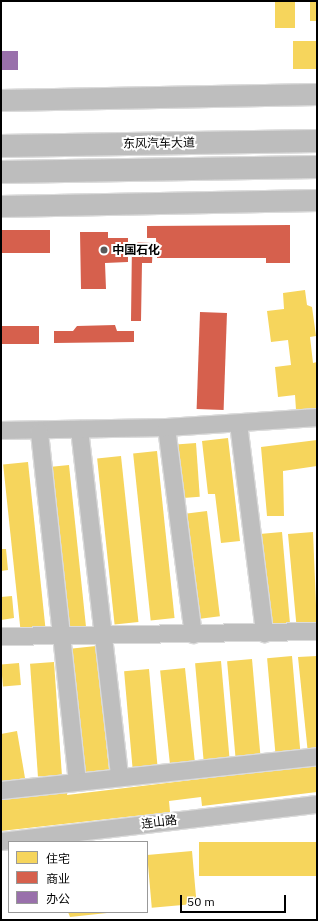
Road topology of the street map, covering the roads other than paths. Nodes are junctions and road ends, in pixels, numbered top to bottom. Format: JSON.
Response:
{"nodes":[{"id":1,"x":317,"y":94,"type":"edge"},
{"id":2,"x":1,"y":100,"type":"edge"},
{"id":3,"x":317,"y":141,"type":"edge"},
{"id":4,"x":1,"y":146,"type":"edge"},
{"id":5,"x":317,"y":168,"type":"edge"},
{"id":6,"x":1,"y":172,"type":"edge"},
{"id":7,"x":317,"y":200,"type":"edge"},
{"id":8,"x":1,"y":206,"type":"edge"},
{"id":9,"x":317,"y":417,"type":"edge"},
{"id":10,"x":238,"y":423,"type":"junction"},
{"id":11,"x":166,"y":427,"type":"junction"},
{"id":12,"x":79,"y":429,"type":"junction"},
{"id":13,"x":1,"y":430,"type":"edge"},
{"id":14,"x":39,"y":432,"type":"junction"},
{"id":15,"x":317,"y":631,"type":"edge"},
{"id":16,"x":264,"y":633,"type":"junction"},
{"id":17,"x":193,"y":634,"type":"junction"},
{"id":18,"x":1,"y":636,"type":"edge"},
{"id":19,"x":62,"y":636,"type":"junction"},
{"id":20,"x":103,"y":636,"type":"junction"},
{"id":21,"x":317,"y":756,"type":"edge"},
{"id":22,"x":119,"y":777,"type":"junction"},
{"id":23,"x":77,"y":782,"type":"junction"},
{"id":24,"x":1,"y":790,"type":"edge"},
{"id":25,"x":317,"y":804,"type":"edge"},
{"id":26,"x":1,"y":841,"type":"edge"}],
"edges":[{"from":1,"to":2,"type":"street"},
{"from":3,"to":4,"type":"main road","name":"东风汽车大道"},
{"from":5,"to":6,"type":"main road"},
{"from":7,"to":8,"type":"street"},
{"from":9,"to":10,"type":"street"},
{"from":10,"to":11,"type":"street"},
{"from":10,"to":16,"type":"street"},
{"from":11,"to":12,"type":"street"},
{"from":11,"to":17,"type":"street"},
{"from":12,"to":14,"type":"street"},
{"from":12,"to":20,"type":"street"},
{"from":13,"to":14,"type":"street"},
{"from":14,"to":19,"type":"street"},
{"from":15,"to":16,"type":"street"},
{"from":16,"to":17,"type":"street"},
{"from":17,"to":20,"type":"street"},
{"from":18,"to":19,"type":"street"},
{"from":19,"to":20,"type":"street"},
{"from":19,"to":23,"type":"street"},
{"from":20,"to":22,"type":"street"},
{"from":21,"to":22,"type":"street"},
{"from":22,"to":23,"type":"street"},
{"from":23,"to":24,"type":"street"},
{"from":25,"to":26,"type":"street","name":"连山路"}]}
